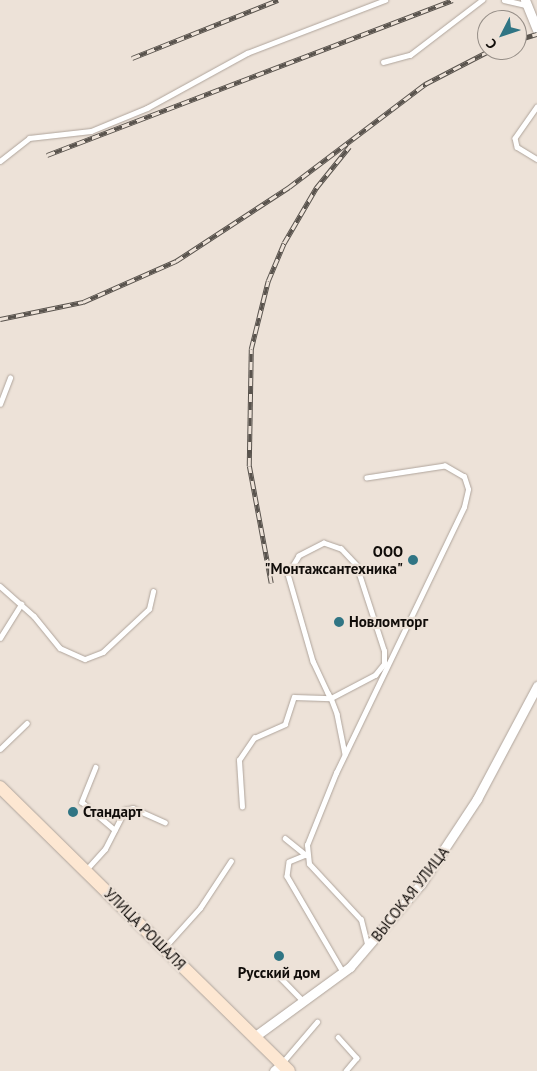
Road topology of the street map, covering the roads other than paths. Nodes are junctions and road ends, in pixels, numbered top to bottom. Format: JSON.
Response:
{"nodes":[{"id":1,"x":385,"y":0,"type":"edge"},
{"id":2,"x":482,"y":0,"type":"edge"},
{"id":3,"x":504,"y":0,"type":"edge"},
{"id":4,"x":526,"y":3,"type":"edge"},
{"id":5,"x":537,"y":30,"type":"edge"},
{"id":6,"x":382,"y":62,"type":"dead end"},
{"id":7,"x":537,"y":107,"type":"edge"},
{"id":8,"x":537,"y":159,"type":"edge"},
{"id":9,"x":0,"y":161,"type":"edge"},
{"id":10,"x":10,"y":378,"type":"dead end"},
{"id":11,"x":0,"y":404,"type":"edge"},
{"id":12,"x":367,"y":478,"type":"dead end"},
{"id":13,"x":0,"y":586,"type":"edge"},
{"id":14,"x":153,"y":591,"type":"dead end"},
{"id":15,"x":21,"y":604,"type":"junction"},
{"id":16,"x":0,"y":638,"type":"edge"},
{"id":17,"x":537,"y":686,"type":"edge"},
{"id":18,"x":331,"y":698,"type":"junction"},
{"id":19,"x":27,"y":722,"type":"dead end"},
{"id":20,"x":0,"y":749,"type":"edge"},
{"id":21,"x":345,"y":755,"type":"junction"},
{"id":22,"x":96,"y":767,"type":"dead end"},
{"id":23,"x":0,"y":787,"type":"edge"},
{"id":24,"x":242,"y":807,"type":"dead end"},
{"id":25,"x":165,"y":822,"type":"dead end"},
{"id":26,"x":115,"y":830,"type":"junction"},
{"id":27,"x":284,"y":838,"type":"dead end"},
{"id":28,"x":306,"y":855,"type":"junction"},
{"id":29,"x":231,"y":861,"type":"dead end"},
{"id":30,"x":85,"y":871,"type":"junction"},
{"id":31,"x":164,"y":948,"type":"junction"},
{"id":32,"x":363,"y":952,"type":"junction"},
{"id":33,"x":343,"y":972,"type":"junction"},
{"id":34,"x":279,"y":976,"type":"dead end"},
{"id":35,"x":302,"y":1000,"type":"junction"},
{"id":36,"x":317,"y":1022,"type":"dead end"},
{"id":37,"x":254,"y":1037,"type":"junction"},
{"id":38,"x":338,"y":1037,"type":"dead end"},
{"id":39,"x":282,"y":1069,"type":"edge"},
{"id":40,"x":346,"y":1071,"type":"edge"}],
"edges":[{"from":1,"to":9,"type":"lane"},
{"from":2,"to":6,"type":"lane"},
{"from":3,"to":4,"type":"lane"},
{"from":4,"to":5,"type":"street"},
{"from":7,"to":8,"type":"lane"},
{"from":10,"to":11,"type":"lane"},
{"from":12,"to":21,"type":"lane"},
{"from":13,"to":15,"type":"lane"},
{"from":14,"to":15,"type":"lane"},
{"from":15,"to":16,"type":"lane"},
{"from":17,"to":32,"type":"street","name":"ВЫСОКАЯ УЛИЦА"},
{"from":18,"to":18,"type":"lane"},
{"from":18,"to":21,"type":"lane"},
{"from":18,"to":24,"type":"lane"},
{"from":19,"to":20,"type":"lane"},
{"from":21,"to":28,"type":"lane"},
{"from":22,"to":26,"type":"lane"},
{"from":23,"to":30,"type":"main road","name":"УЛИЦА РОШАЛЯ"},
{"from":25,"to":26,"type":"lane"},
{"from":26,"to":30,"type":"lane"},
{"from":27,"to":28,"type":"lane"},
{"from":28,"to":32,"type":"lane"},
{"from":28,"to":33,"type":"lane"},
{"from":29,"to":31,"type":"lane"},
{"from":30,"to":31,"type":"main road","name":"УЛИЦА РОШАЛЯ"},
{"from":31,"to":37,"type":"main road","name":"УЛИЦА РОШАЛЯ"},
{"from":32,"to":33,"type":"street","name":"ВЫСОКАЯ УЛИЦА"},
{"from":33,"to":35,"type":"street","name":"ВЫСОКАЯ УЛИЦА"},
{"from":34,"to":35,"type":"lane"},
{"from":35,"to":37,"type":"street","name":"ВЫСОКАЯ УЛИЦА"},
{"from":36,"to":39,"type":"lane"},
{"from":37,"to":39,"type":"main road","name":"УЛИЦА РОШАЛЯ"},
{"from":38,"to":40,"type":"lane"}]}
